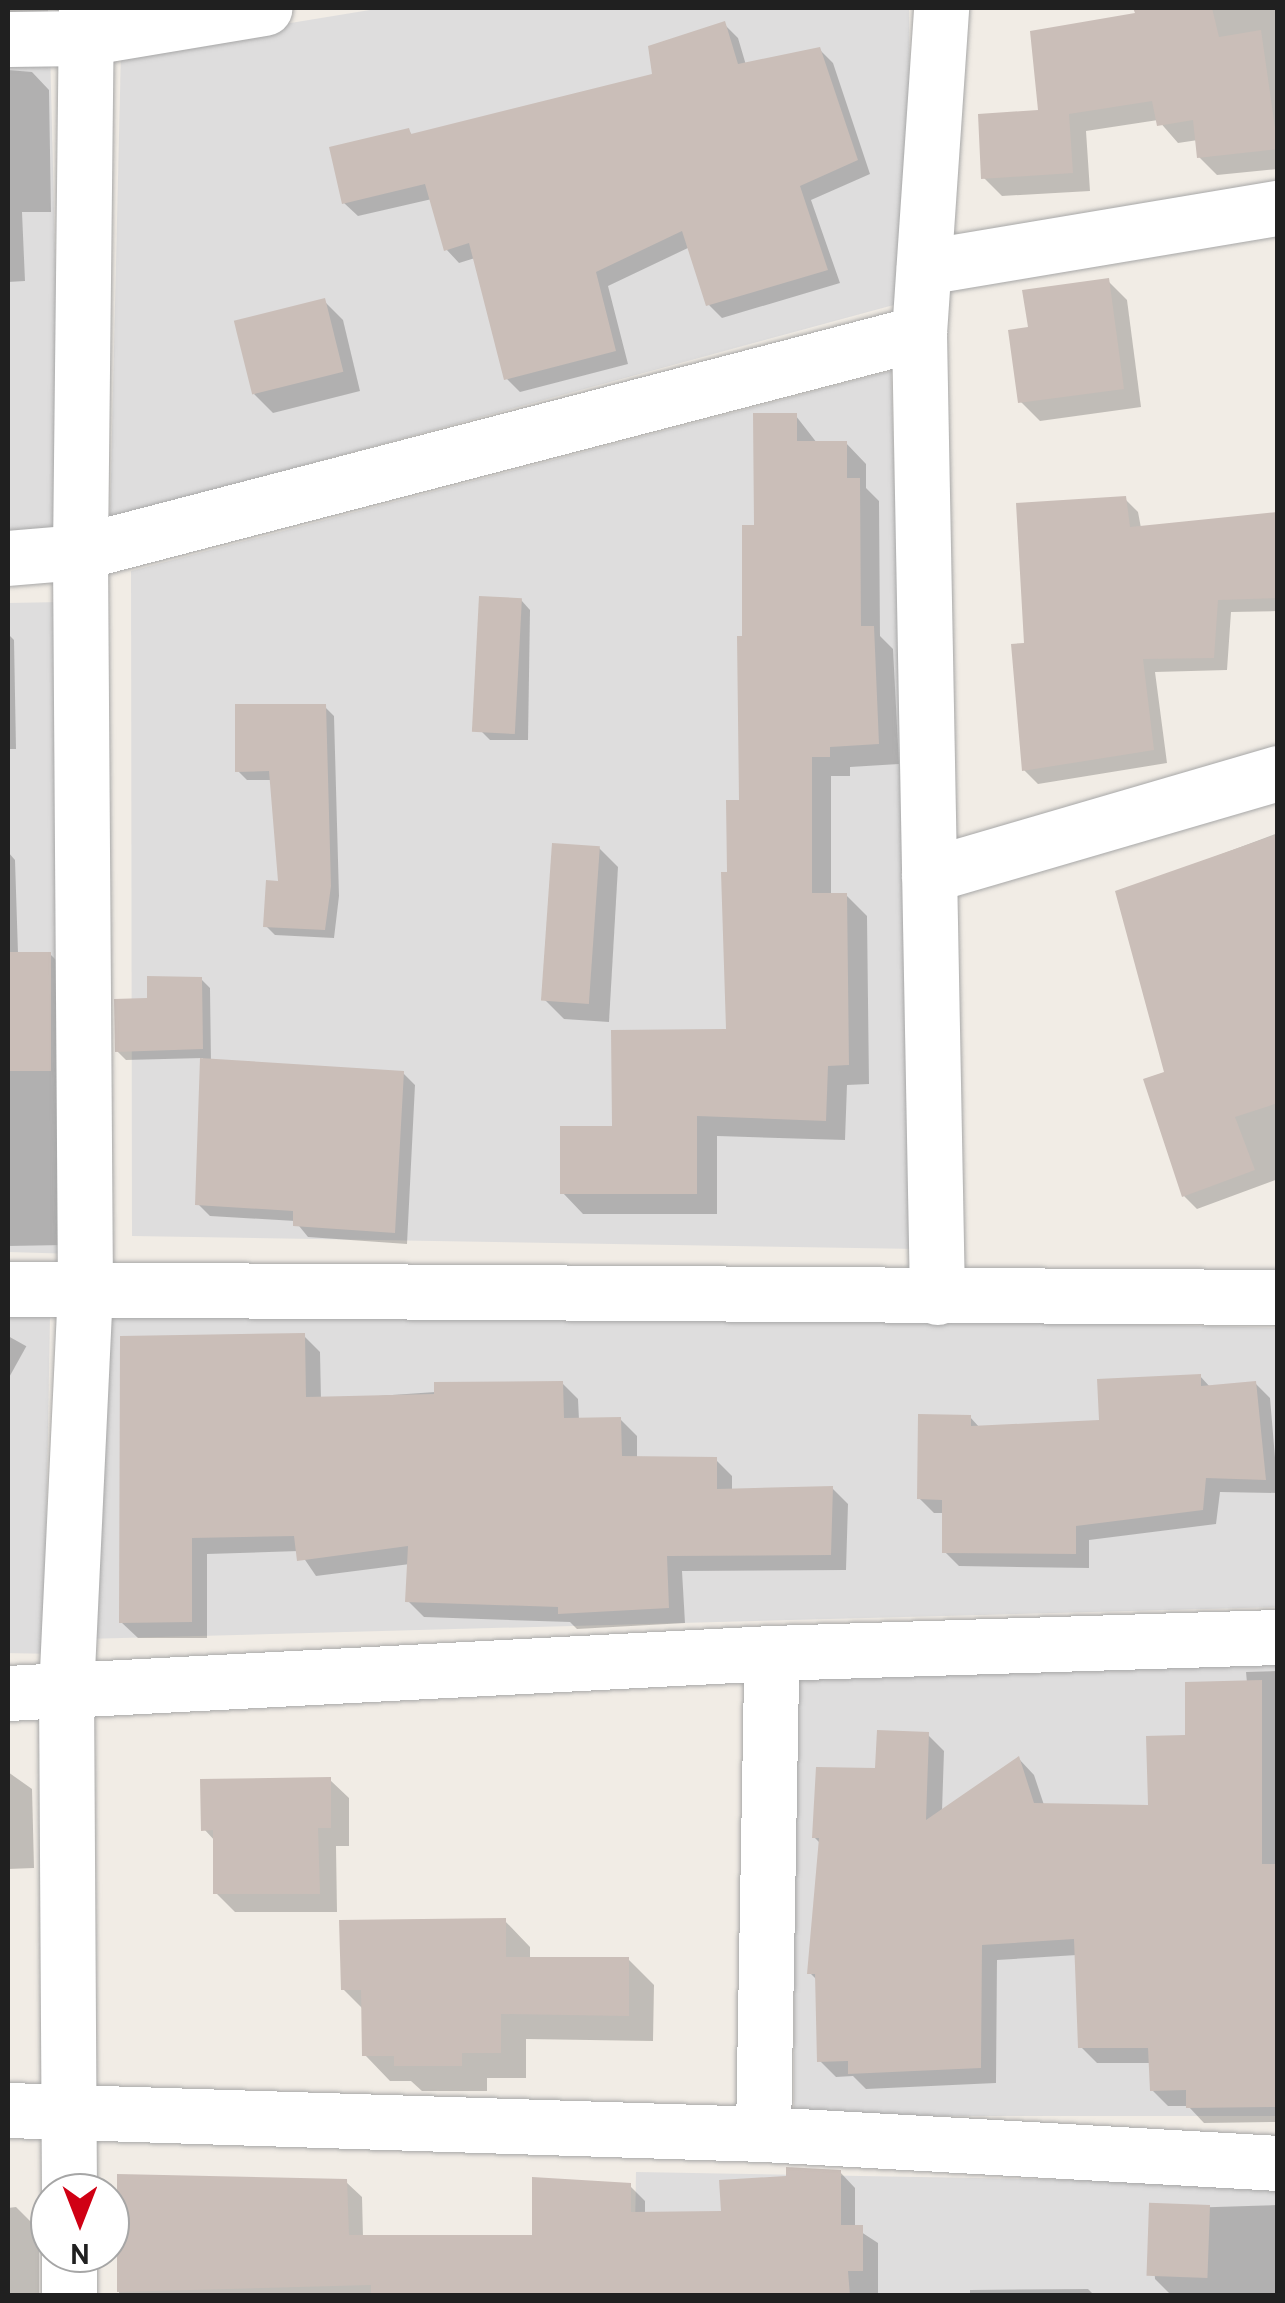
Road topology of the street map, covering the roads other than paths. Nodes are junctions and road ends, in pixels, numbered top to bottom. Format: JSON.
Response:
{"nodes":[{"id":1,"x":265,"y":8,"type":"edge"},
{"id":2,"x":940,"y":8,"type":"edge"},
{"id":3,"x":86,"y":23,"type":"edge"},
{"id":4,"x":8,"y":39,"type":"edge"},
{"id":5,"x":1278,"y":208,"type":"edge"},
{"id":6,"x":924,"y":267,"type":"junction"},
{"id":7,"x":919,"y":333,"type":"junction"},
{"id":8,"x":80,"y":552,"type":"junction"},
{"id":9,"x":8,"y":558,"type":"edge"},
{"id":10,"x":1278,"y":773,"type":"edge"},
{"id":11,"x":928,"y":875,"type":"junction"},
{"id":12,"x":8,"y":1289,"type":"edge"},
{"id":13,"x":86,"y":1290,"type":"junction"},
{"id":14,"x":937,"y":1296,"type":"junction"},
{"id":15,"x":1278,"y":1297,"type":"edge"},
{"id":16,"x":1278,"y":1637,"type":"edge"},
{"id":17,"x":771,"y":1653,"type":"junction"},
{"id":18,"x":66,"y":1692,"type":"junction"},
{"id":19,"x":8,"y":1694,"type":"edge"},
{"id":20,"x":8,"y":2110,"type":"edge"},
{"id":21,"x":70,"y":2111,"type":"junction"},
{"id":22,"x":763,"y":2134,"type":"junction"},
{"id":23,"x":1278,"y":2163,"type":"edge"},
{"id":24,"x":69,"y":2173,"type":"edge"}],
"edges":[{"from":1,"to":3,"type":"street"},
{"from":2,"to":6,"type":"street"},
{"from":3,"to":4,"type":"street"},
{"from":3,"to":8,"type":"street"},
{"from":5,"to":6,"type":"street"},
{"from":6,"to":7,"type":"street"},
{"from":7,"to":8,"type":"street"},
{"from":7,"to":11,"type":"street"},
{"from":8,"to":9,"type":"street"},
{"from":8,"to":13,"type":"street"},
{"from":10,"to":11,"type":"street"},
{"from":11,"to":14,"type":"street"},
{"from":12,"to":13,"type":"street"},
{"from":13,"to":14,"type":"street"},
{"from":13,"to":18,"type":"street"},
{"from":14,"to":15,"type":"street"},
{"from":16,"to":17,"type":"street"},
{"from":17,"to":18,"type":"street"},
{"from":17,"to":22,"type":"street"},
{"from":18,"to":19,"type":"street"},
{"from":18,"to":21,"type":"street"},
{"from":20,"to":21,"type":"street"},
{"from":21,"to":22,"type":"street"},
{"from":21,"to":24,"type":"street"},
{"from":22,"to":23,"type":"street"}]}
